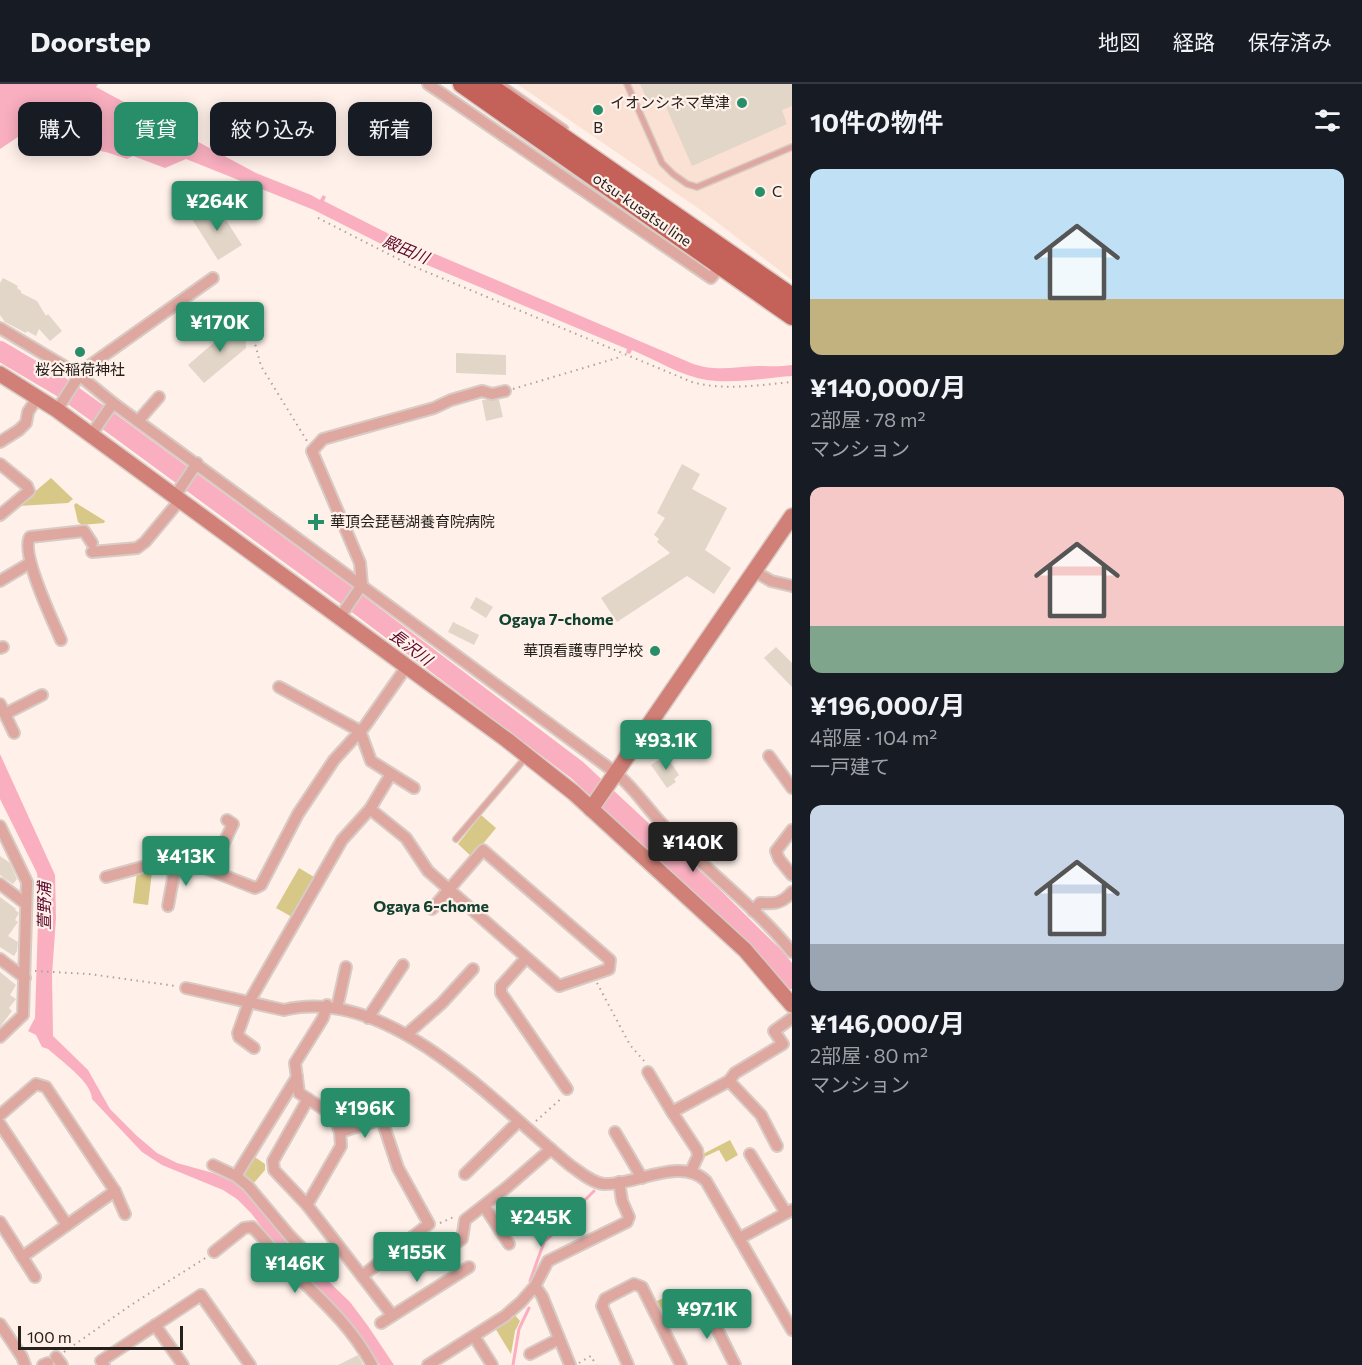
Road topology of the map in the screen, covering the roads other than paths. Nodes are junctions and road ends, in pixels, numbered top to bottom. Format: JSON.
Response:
{"nodes":[{"id":1,"x":428,"y":84,"type":"edge"},
{"id":2,"x":462,"y":84,"type":"edge"},
{"id":3,"x":486,"y":84,"type":"edge"},
{"id":4,"x":502,"y":84,"type":"edge"},
{"id":5,"x":627,"y":84,"type":"edge"},
{"id":6,"x":571,"y":132,"type":"dead end"},
{"id":7,"x":792,"y":147,"type":"edge"},
{"id":8,"x":683,"y":213,"type":"dead end"},
{"id":9,"x":723,"y":255,"type":"junction"},
{"id":10,"x":213,"y":278,"type":"dead end"},
{"id":11,"x":792,"y":297,"type":"edge"},
{"id":12,"x":792,"y":316,"type":"edge"},
{"id":13,"x":0,"y":328,"type":"edge"},
{"id":14,"x":0,"y":374,"type":"edge"},
{"id":15,"x":77,"y":378,"type":"junction"},
{"id":16,"x":505,"y":392,"type":"road end"},
{"id":17,"x":37,"y":398,"type":"junction"},
{"id":18,"x":159,"y":398,"type":"dead end"},
{"id":19,"x":111,"y":405,"type":"junction"},
{"id":20,"x":59,"y":407,"type":"junction"},
{"id":21,"x":138,"y":421,"type":"junction"},
{"id":22,"x":92,"y":433,"type":"junction"},
{"id":23,"x":0,"y":442,"type":"edge"},
{"id":24,"x":0,"y":464,"type":"edge"},
{"id":25,"x":196,"y":465,"type":"junction"},
{"id":26,"x":178,"y":496,"type":"junction"},
{"id":27,"x":0,"y":515,"type":"edge"},
{"id":28,"x":792,"y":516,"type":"edge"},
{"id":29,"x":30,"y":563,"type":"junction"},
{"id":30,"x":754,"y":571,"type":"junction"},
{"id":31,"x":0,"y":581,"type":"edge"},
{"id":32,"x":792,"y":586,"type":"edge"},
{"id":33,"x":361,"y":587,"type":"junction"},
{"id":34,"x":342,"y":614,"type":"junction"},
{"id":35,"x":61,"y":640,"type":"dead end"},
{"id":36,"x":406,"y":666,"type":"junction"},
{"id":37,"x":279,"y":687,"type":"dead end"},
{"id":38,"x":42,"y":695,"type":"dead end"},
{"id":39,"x":3,"y":709,"type":"edge"},
{"id":40,"x":360,"y":731,"type":"junction"},
{"id":41,"x":14,"y":733,"type":"dead end"},
{"id":42,"x":527,"y":756,"type":"junction"},
{"id":43,"x":769,"y":756,"type":"dead end"},
{"id":44,"x":391,"y":774,"type":"junction"},
{"id":45,"x":614,"y":775,"type":"junction"},
{"id":46,"x":414,"y":788,"type":"dead end"},
{"id":47,"x":792,"y":788,"type":"edge"},
{"id":48,"x":593,"y":806,"type":"junction"},
{"id":49,"x":370,"y":809,"type":"junction"},
{"id":50,"x":227,"y":820,"type":"dead end"},
{"id":51,"x":0,"y":826,"type":"edge"},
{"id":52,"x":792,"y":830,"type":"edge"},
{"id":53,"x":456,"y":839,"type":"dead end"},
{"id":54,"x":176,"y":863,"type":"junction"},
{"id":55,"x":211,"y":870,"type":"junction"},
{"id":56,"x":792,"y":875,"type":"edge"},
{"id":57,"x":106,"y":877,"type":"dead end"},
{"id":58,"x":0,"y":884,"type":"edge"},
{"id":59,"x":448,"y":890,"type":"junction"},
{"id":60,"x":792,"y":892,"type":"edge"},
{"id":61,"x":26,"y":904,"type":"junction"},
{"id":62,"x":168,"y":906,"type":"dead end"},
{"id":63,"x":432,"y":909,"type":"dead end"},
{"id":64,"x":753,"y":911,"type":"junction"},
{"id":65,"x":792,"y":952,"type":"edge"},
{"id":66,"x":526,"y":958,"type":"junction"},
{"id":67,"x":0,"y":959,"type":"edge"},
{"id":68,"x":403,"y":965,"type":"dead end"},
{"id":69,"x":346,"y":967,"type":"dead end"},
{"id":70,"x":474,"y":969,"type":"dead end"},
{"id":71,"x":28,"y":974,"type":"junction"},
{"id":72,"x":186,"y":987,"type":"road end"},
{"id":73,"x":249,"y":1002,"type":"junction"},
{"id":74,"x":792,"y":1005,"type":"edge"},
{"id":75,"x":332,"y":1007,"type":"junction"},
{"id":76,"x":368,"y":1018,"type":"junction"},
{"id":77,"x":792,"y":1018,"type":"edge"},
{"id":78,"x":407,"y":1034,"type":"junction"},
{"id":79,"x":0,"y":1037,"type":"edge"},
{"id":80,"x":254,"y":1048,"type":"dead end"},
{"id":81,"x":648,"y":1072,"type":"road end"},
{"id":82,"x":297,"y":1077,"type":"junction"},
{"id":83,"x":729,"y":1081,"type":"junction"},
{"id":84,"x":567,"y":1089,"type":"road end"},
{"id":85,"x":308,"y":1099,"type":"junction"},
{"id":86,"x":377,"y":1105,"type":"dead end"},
{"id":87,"x":672,"y":1112,"type":"junction"},
{"id":88,"x":0,"y":1115,"type":"edge"},
{"id":89,"x":382,"y":1119,"type":"junction"},
{"id":90,"x":518,"y":1122,"type":"junction"},
{"id":91,"x":0,"y":1124,"type":"edge"},
{"id":92,"x":340,"y":1132,"type":"junction"},
{"id":93,"x":615,"y":1132,"type":"dead end"},
{"id":94,"x":777,"y":1146,"type":"dead end"},
{"id":95,"x":550,"y":1149,"type":"junction"},
{"id":96,"x":750,"y":1154,"type":"dead end"},
{"id":97,"x":213,"y":1165,"type":"dead end"},
{"id":98,"x":691,"y":1172,"type":"junction"},
{"id":99,"x":465,"y":1174,"type":"dead end"},
{"id":100,"x":236,"y":1176,"type":"junction"},
{"id":101,"x":642,"y":1178,"type":"junction"},
{"id":102,"x":619,"y":1182,"type":"junction"},
{"id":103,"x":115,"y":1191,"type":"junction"},
{"id":104,"x":307,"y":1205,"type":"junction"},
{"id":105,"x":484,"y":1206,"type":"junction"},
{"id":106,"x":789,"y":1211,"type":"edge"},
{"id":107,"x":125,"y":1214,"type":"dead end"},
{"id":108,"x":0,"y":1222,"type":"edge"},
{"id":109,"x":67,"y":1225,"type":"junction"},
{"id":110,"x":740,"y":1238,"type":"junction"},
{"id":111,"x":509,"y":1244,"type":"dead end"},
{"id":112,"x":214,"y":1252,"type":"road end"},
{"id":113,"x":22,"y":1257,"type":"junction"},
{"id":114,"x":420,"y":1267,"type":"dead end"},
{"id":115,"x":469,"y":1267,"type":"dead end"},
{"id":116,"x":324,"y":1271,"type":"dead end"},
{"id":117,"x":362,"y":1276,"type":"junction"},
{"id":118,"x":35,"y":1277,"type":"dead end"},
{"id":119,"x":535,"y":1286,"type":"junction"},
{"id":120,"x":704,"y":1303,"type":"dead end"},
{"id":121,"x":392,"y":1316,"type":"junction"},
{"id":122,"x":381,"y":1323,"type":"dead end"},
{"id":123,"x":0,"y":1324,"type":"edge"},
{"id":124,"x":155,"y":1325,"type":"junction"},
{"id":125,"x":792,"y":1330,"type":"edge"},
{"id":126,"x":474,"y":1336,"type":"junction"},
{"id":127,"x":559,"y":1339,"type":"junction"},
{"id":128,"x":530,"y":1354,"type":"dead end"},
{"id":129,"x":26,"y":1365,"type":"edge"},
{"id":130,"x":104,"y":1365,"type":"edge"},
{"id":131,"x":183,"y":1365,"type":"edge"},
{"id":132,"x":250,"y":1365,"type":"edge"},
{"id":133,"x":372,"y":1365,"type":"edge"},
{"id":134,"x":428,"y":1365,"type":"edge"},
{"id":135,"x":492,"y":1365,"type":"edge"},
{"id":136,"x":570,"y":1365,"type":"edge"},
{"id":137,"x":628,"y":1365,"type":"edge"},
{"id":138,"x":681,"y":1365,"type":"edge"},
{"id":139,"x":735,"y":1365,"type":"edge"}],
"edges":[{"from":1,"to":9,"type":"street"},
{"from":2,"to":9,"type":"main road","name":"otsu-kusatsu line"},
{"from":3,"to":9,"type":"main road","name":"otsu-kusatsu line"},
{"from":4,"to":6,"type":"lane"},
{"from":5,"to":7,"type":"lane"},
{"from":8,"to":9,"type":"lane"},
{"from":9,"to":11,"type":"main road","name":"otsu-kusatsu line"},
{"from":9,"to":12,"type":"main road","name":"otsu-kusatsu line"},
{"from":10,"to":15,"type":"street"},
{"from":13,"to":15,"type":"street"},
{"from":14,"to":17,"type":"street"},
{"from":15,"to":19,"type":"street"},
{"from":15,"to":20,"type":"street"},
{"from":16,"to":33,"type":"street"},
{"from":17,"to":20,"type":"street"},
{"from":17,"to":23,"type":"street"},
{"from":18,"to":21,"type":"street"},
{"from":19,"to":21,"type":"street"},
{"from":19,"to":22,"type":"street"},
{"from":20,"to":22,"type":"street"},
{"from":21,"to":25,"type":"street"},
{"from":22,"to":26,"type":"street"},
{"from":24,"to":27,"type":"street"},
{"from":25,"to":26,"type":"street"},
{"from":25,"to":33,"type":"street"},
{"from":26,"to":29,"type":"street"},
{"from":26,"to":34,"type":"street"},
{"from":28,"to":30,"type":"street"},
{"from":29,"to":31,"type":"street"},
{"from":29,"to":35,"type":"street"},
{"from":30,"to":32,"type":"street"},
{"from":30,"to":45,"type":"street"},
{"from":33,"to":34,"type":"street"},
{"from":33,"to":45,"type":"street"},
{"from":34,"to":36,"type":"street"},
{"from":36,"to":40,"type":"street"},
{"from":36,"to":42,"type":"street"},
{"from":37,"to":40,"type":"street"},
{"from":38,"to":39,"type":"street"},
{"from":39,"to":41,"type":"street"},
{"from":40,"to":44,"type":"street"},
{"from":40,"to":55,"type":"street"},
{"from":42,"to":48,"type":"street"},
{"from":42,"to":53,"type":"lane"},
{"from":43,"to":47,"type":"street"},
{"from":44,"to":46,"type":"street"},
{"from":44,"to":49,"type":"street"},
{"from":45,"to":48,"type":"street"},
{"from":45,"to":64,"type":"street"},
{"from":48,"to":74,"type":"street"},
{"from":49,"to":59,"type":"street"},
{"from":49,"to":73,"type":"street"},
{"from":50,"to":55,"type":"street"},
{"from":51,"to":61,"type":"street"},
{"from":52,"to":56,"type":"street"},
{"from":54,"to":55,"type":"street"},
{"from":54,"to":57,"type":"street"},
{"from":54,"to":62,"type":"street"},
{"from":58,"to":61,"type":"street"},
{"from":59,"to":63,"type":"street"},
{"from":59,"to":66,"type":"street"},
{"from":59,"to":66,"type":"street"},
{"from":60,"to":64,"type":"street"},
{"from":61,"to":71,"type":"street"},
{"from":64,"to":65,"type":"street"},
{"from":66,"to":84,"type":"street"},
{"from":67,"to":71,"type":"street"},
{"from":68,"to":76,"type":"street"},
{"from":69,"to":75,"type":"street"},
{"from":70,"to":78,"type":"street"},
{"from":71,"to":79,"type":"street"},
{"from":72,"to":73,"type":"street"},
{"from":73,"to":75,"type":"street"},
{"from":73,"to":80,"type":"street"},
{"from":75,"to":76,"type":"street"},
{"from":75,"to":82,"type":"street"},
{"from":76,"to":78,"type":"street"},
{"from":77,"to":83,"type":"street"},
{"from":78,"to":90,"type":"street"},
{"from":81,"to":87,"type":"street"},
{"from":82,"to":85,"type":"street"},
{"from":82,"to":100,"type":"street"},
{"from":83,"to":87,"type":"street"},
{"from":83,"to":94,"type":"street"},
{"from":85,"to":92,"type":"street"},
{"from":85,"to":104,"type":"street"},
{"from":86,"to":89,"type":"street"},
{"from":87,"to":98,"type":"street"},
{"from":88,"to":103,"type":"street"},
{"from":89,"to":92,"type":"street"},
{"from":89,"to":117,"type":"street"},
{"from":90,"to":95,"type":"street"},
{"from":90,"to":99,"type":"street"},
{"from":91,"to":109,"type":"street"},
{"from":92,"to":104,"type":"street"},
{"from":93,"to":101,"type":"street"},
{"from":95,"to":102,"type":"street"},
{"from":95,"to":105,"type":"street"},
{"from":96,"to":106,"type":"street"},
{"from":97,"to":100,"type":"street"},
{"from":98,"to":101,"type":"street"},
{"from":98,"to":110,"type":"street"},
{"from":100,"to":116,"type":"street"},
{"from":101,"to":102,"type":"street"},
{"from":102,"to":119,"type":"street"},
{"from":103,"to":107,"type":"street"},
{"from":103,"to":109,"type":"street"},
{"from":104,"to":117,"type":"street"},
{"from":105,"to":111,"type":"street"},
{"from":105,"to":114,"type":"street"},
{"from":106,"to":110,"type":"street"},
{"from":108,"to":113,"type":"street"},
{"from":109,"to":113,"type":"street"},
{"from":110,"to":125,"type":"street"},
{"from":112,"to":133,"type":"street"},
{"from":113,"to":118,"type":"street"},
{"from":115,"to":121,"type":"street"},
{"from":117,"to":121,"type":"street"},
{"from":119,"to":126,"type":"street"},
{"from":119,"to":127,"type":"street"},
{"from":120,"to":139,"type":"street"},
{"from":121,"to":122,"type":"street"},
{"from":123,"to":129,"type":"street"},
{"from":124,"to":130,"type":"street"},
{"from":124,"to":131,"type":"street"},
{"from":124,"to":132,"type":"street"},
{"from":126,"to":134,"type":"street"},
{"from":126,"to":135,"type":"street"},
{"from":127,"to":128,"type":"street"},
{"from":127,"to":136,"type":"street"},
{"from":137,"to":138,"type":"street"}]}
